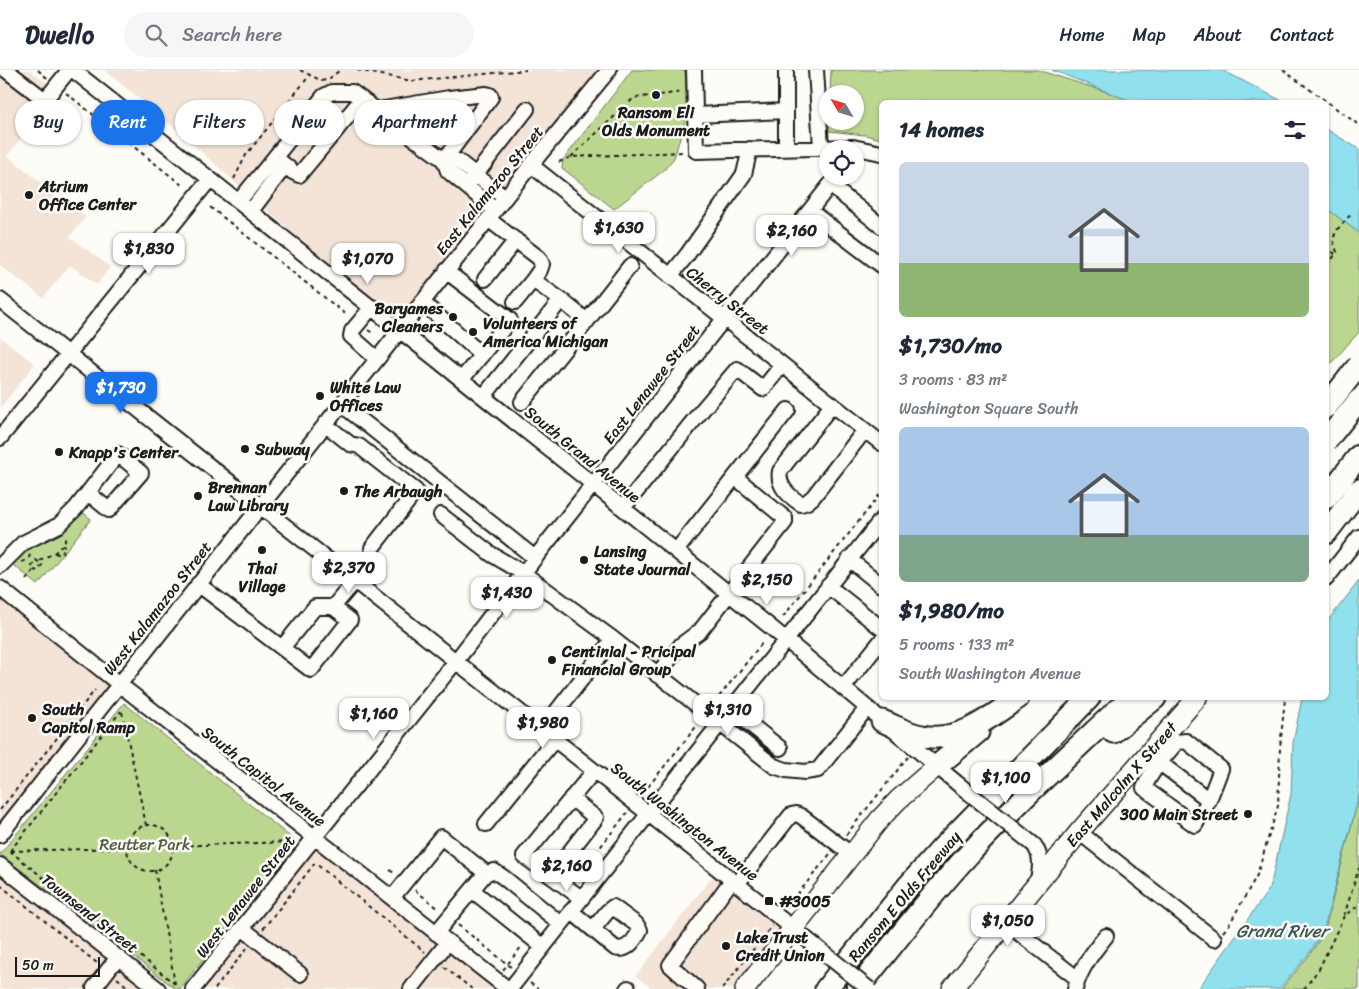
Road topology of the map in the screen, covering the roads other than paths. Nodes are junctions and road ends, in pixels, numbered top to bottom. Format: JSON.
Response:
{"nodes":[{"id":1,"x":6,"y":70,"type":"edge"},
{"id":2,"x":69,"y":70,"type":"edge"},
{"id":3,"x":73,"y":70,"type":"edge"},
{"id":4,"x":609,"y":70,"type":"edge"},
{"id":5,"x":694,"y":70,"type":"edge"},
{"id":6,"x":786,"y":70,"type":"edge"},
{"id":7,"x":816,"y":70,"type":"edge"},
{"id":8,"x":449,"y":98,"type":"joint"},
{"id":9,"x":362,"y":99,"type":"joint"},
{"id":10,"x":437,"y":100,"type":"edge"},
{"id":11,"x":527,"y":109,"type":"dead end"},
{"id":12,"x":786,"y":111,"type":"junction"},
{"id":13,"x":695,"y":115,"type":"junction"},
{"id":14,"x":821,"y":140,"type":"edge"},
{"id":15,"x":423,"y":145,"type":"edge"},
{"id":16,"x":819,"y":147,"type":"edge"},
{"id":17,"x":786,"y":148,"type":"junction"},
{"id":18,"x":750,"y":149,"type":"junction"},
{"id":19,"x":864,"y":150,"type":"edge"},
{"id":20,"x":879,"y":153,"type":"edge"},
{"id":21,"x":444,"y":160,"type":"junction"},
{"id":22,"x":280,"y":162,"type":"junction"},
{"id":23,"x":531,"y":165,"type":"junction"},
{"id":24,"x":475,"y":175,"type":"junction"},
{"id":25,"x":210,"y":179,"type":"junction"},
{"id":26,"x":265,"y":180,"type":"junction"},
{"id":27,"x":831,"y":185,"type":"edge"},
{"id":28,"x":838,"y":185,"type":"edge"},
{"id":29,"x":466,"y":186,"type":"junction"},
{"id":30,"x":504,"y":198,"type":"junction"},
{"id":31,"x":239,"y":201,"type":"junction"},
{"id":32,"x":251,"y":211,"type":"junction"},
{"id":33,"x":810,"y":211,"type":"junction"},
{"id":34,"x":492,"y":214,"type":"junction"},
{"id":35,"x":879,"y":224,"type":"edge"},
{"id":36,"x":516,"y":240,"type":"junction"},
{"id":37,"x":879,"y":263,"type":"edge"},
{"id":38,"x":630,"y":266,"type":"dead end"},
{"id":39,"x":446,"y":272,"type":"junction"},
{"id":40,"x":670,"y":276,"type":"junction"},
{"id":41,"x":485,"y":279,"type":"dead end"},
{"id":42,"x":533,"y":280,"type":"junction"},
{"id":43,"x":0,"y":300,"type":"edge"},
{"id":44,"x":561,"y":300,"type":"junction"},
{"id":45,"x":422,"y":302,"type":"junction"},
{"id":46,"x":515,"y":302,"type":"dead end"},
{"id":47,"x":372,"y":307,"type":"junction"},
{"id":48,"x":725,"y":319,"type":"junction"},
{"id":49,"x":587,"y":321,"type":"junction"},
{"id":50,"x":400,"y":330,"type":"junction"},
{"id":51,"x":68,"y":354,"type":"junction"},
{"id":52,"x":482,"y":354,"type":"junction"},
{"id":53,"x":377,"y":359,"type":"junction"},
{"id":54,"x":782,"y":365,"type":"junction"},
{"id":55,"x":1359,"y":366,"type":"edge"},
{"id":56,"x":462,"y":379,"type":"junction"},
{"id":57,"x":484,"y":396,"type":"junction"},
{"id":58,"x":1329,"y":396,"type":"edge"},
{"id":59,"x":1359,"y":400,"type":"edge"},
{"id":60,"x":522,"y":402,"type":"dead end"},
{"id":61,"x":1329,"y":403,"type":"edge"},
{"id":62,"x":341,"y":404,"type":"junction"},
{"id":63,"x":832,"y":405,"type":"junction"},
{"id":64,"x":788,"y":410,"type":"dead end"},
{"id":65,"x":1359,"y":420,"type":"edge"},
{"id":66,"x":328,"y":421,"type":"junction"},
{"id":67,"x":865,"y":430,"type":"junction"},
{"id":68,"x":1329,"y":437,"type":"edge"},
{"id":69,"x":0,"y":438,"type":"edge"},
{"id":70,"x":879,"y":441,"type":"edge"},
{"id":71,"x":1359,"y":456,"type":"edge"},
{"id":72,"x":735,"y":477,"type":"junction"},
{"id":73,"x":594,"y":485,"type":"junction"},
{"id":74,"x":1359,"y":490,"type":"edge"},
{"id":75,"x":88,"y":492,"type":"dead end"},
{"id":76,"x":1329,"y":494,"type":"edge"},
{"id":77,"x":260,"y":506,"type":"junction"},
{"id":78,"x":623,"y":508,"type":"junction"},
{"id":79,"x":441,"y":515,"type":"dead end"},
{"id":80,"x":879,"y":522,"type":"edge"},
{"id":81,"x":1329,"y":528,"type":"edge"},
{"id":82,"x":1359,"y":537,"type":"edge"},
{"id":83,"x":372,"y":548,"type":"dead end"},
{"id":84,"x":676,"y":552,"type":"junction"},
{"id":85,"x":535,"y":558,"type":"junction"},
{"id":86,"x":849,"y":559,"type":"junction"},
{"id":87,"x":0,"y":566,"type":"edge"},
{"id":88,"x":523,"y":574,"type":"junction"},
{"id":89,"x":1329,"y":575,"type":"edge"},
{"id":90,"x":355,"y":581,"type":"junction"},
{"id":91,"x":879,"y":583,"type":"edge"},
{"id":92,"x":198,"y":584,"type":"junction"},
{"id":93,"x":828,"y":586,"type":"junction"},
{"id":94,"x":0,"y":588,"type":"edge"},
{"id":95,"x":729,"y":594,"type":"junction"},
{"id":96,"x":333,"y":607,"type":"junction"},
{"id":97,"x":879,"y":626,"type":"edge"},
{"id":98,"x":613,"y":639,"type":"junction"},
{"id":99,"x":785,"y":640,"type":"junction"},
{"id":100,"x":879,"y":643,"type":"edge"},
{"id":101,"x":282,"y":648,"type":"junction"},
{"id":102,"x":456,"y":661,"type":"junction"},
{"id":103,"x":657,"y":675,"type":"junction"},
{"id":104,"x":119,"y":684,"type":"junction"},
{"id":105,"x":843,"y":688,"type":"junction"},
{"id":106,"x":1016,"y":700,"type":"edge"},
{"id":107,"x":1017,"y":700,"type":"edge"},
{"id":108,"x":1075,"y":700,"type":"edge"},
{"id":109,"x":1086,"y":700,"type":"edge"},
{"id":110,"x":1128,"y":700,"type":"edge"},
{"id":111,"x":1153,"y":700,"type":"edge"},
{"id":112,"x":1196,"y":700,"type":"edge"},
{"id":113,"x":731,"y":709,"type":"junction"},
{"id":114,"x":875,"y":714,"type":"junction"},
{"id":115,"x":719,"y":724,"type":"junction"},
{"id":116,"x":542,"y":730,"type":"junction"},
{"id":117,"x":554,"y":740,"type":"junction"},
{"id":118,"x":780,"y":748,"type":"dead end"},
{"id":119,"x":1154,"y":758,"type":"junction"},
{"id":120,"x":932,"y":770,"type":"junction"},
{"id":121,"x":594,"y":771,"type":"junction"},
{"id":122,"x":1015,"y":772,"type":"junction"},
{"id":123,"x":570,"y":798,"type":"junction"},
{"id":124,"x":1209,"y":800,"type":"junction"},
{"id":125,"x":648,"y":814,"type":"junction"},
{"id":126,"x":486,"y":824,"type":"dead end"},
{"id":127,"x":1079,"y":832,"type":"junction"},
{"id":128,"x":0,"y":835,"type":"edge"},
{"id":129,"x":314,"y":837,"type":"junction"},
{"id":130,"x":845,"y":850,"type":"junction"},
{"id":131,"x":0,"y":865,"type":"edge"},
{"id":132,"x":486,"y":873,"type":"junction"},
{"id":133,"x":551,"y":876,"type":"junction"},
{"id":134,"x":735,"y":882,"type":"junction"},
{"id":135,"x":943,"y":883,"type":"junction"},
{"id":136,"x":1037,"y":884,"type":"junction"},
{"id":137,"x":908,"y":886,"type":"junction"},
{"id":138,"x":472,"y":890,"type":"junction"},
{"id":139,"x":392,"y":898,"type":"junction"},
{"id":140,"x":581,"y":898,"type":"junction"},
{"id":141,"x":571,"y":911,"type":"junction"},
{"id":142,"x":786,"y":922,"type":"junction"},
{"id":143,"x":1006,"y":923,"type":"junction"},
{"id":144,"x":561,"y":924,"type":"junction"},
{"id":145,"x":242,"y":928,"type":"junction"},
{"id":146,"x":593,"y":929,"type":"junction"},
{"id":147,"x":436,"y":933,"type":"junction"},
{"id":148,"x":1106,"y":936,"type":"dead end"},
{"id":149,"x":1214,"y":939,"type":"road end"},
{"id":150,"x":448,"y":942,"type":"junction"},
{"id":151,"x":543,"y":947,"type":"junction"},
{"id":152,"x":122,"y":960,"type":"junction"},
{"id":153,"x":111,"y":974,"type":"junction"},
{"id":154,"x":300,"y":974,"type":"dead end"},
{"id":155,"x":1077,"y":984,"type":"edge"},
{"id":156,"x":96,"y":989,"type":"edge"},
{"id":157,"x":105,"y":989,"type":"edge"},
{"id":158,"x":158,"y":989,"type":"edge"},
{"id":159,"x":193,"y":989,"type":"edge"},
{"id":160,"x":410,"y":989,"type":"edge"},
{"id":161,"x":509,"y":989,"type":"edge"},
{"id":162,"x":698,"y":989,"type":"edge"},
{"id":163,"x":745,"y":989,"type":"edge"},
{"id":164,"x":816,"y":989,"type":"edge"},
{"id":165,"x":826,"y":989,"type":"edge"},
{"id":166,"x":857,"y":989,"type":"edge"},
{"id":167,"x":869,"y":989,"type":"edge"},
{"id":168,"x":952,"y":989,"type":"edge"}],
"edges":[{"from":1,"to":2,"type":"street"},
{"from":3,"to":25,"type":"street","name":"South Grand Avenue"},
{"from":4,"to":23,"type":"street","name":"East Kalamazoo Street"},
{"from":5,"to":13,"type":"street"},
{"from":6,"to":12,"type":"street"},
{"from":7,"to":14,"type":"street"},
{"from":8,"to":10,"type":"street"},
{"from":8,"to":21,"type":"street"},
{"from":9,"to":22,"type":"street"},
{"from":9,"to":22,"type":"street"},
{"from":11,"to":24,"type":"street"},
{"from":12,"to":13,"type":"street"},
{"from":12,"to":17,"type":"street"},
{"from":13,"to":18,"type":"street"},
{"from":15,"to":21,"type":"street"},
{"from":16,"to":17,"type":"street"},
{"from":17,"to":18,"type":"street"},
{"from":18,"to":40,"type":"street"},
{"from":19,"to":20,"type":"street"},
{"from":21,"to":24,"type":"street"},
{"from":21,"to":29,"type":"street"},
{"from":22,"to":26,"type":"street"},
{"from":23,"to":30,"type":"street","name":"East Kalamazoo Street"},
{"from":23,"to":40,"type":"street","name":"Cherry Street"},
{"from":24,"to":29,"type":"street"},
{"from":24,"to":30,"type":"street"},
{"from":25,"to":31,"type":"street","name":"South Grand Avenue"},
{"from":25,"to":51,"type":"street"},
{"from":26,"to":31,"type":"street"},
{"from":26,"to":32,"type":"street"},
{"from":27,"to":33,"type":"street","name":"East Lenawee Street"},
{"from":28,"to":35,"type":"street"},
{"from":29,"to":34,"type":"street"},
{"from":30,"to":34,"type":"street","name":"East Kalamazoo Street"},
{"from":31,"to":32,"type":"street","name":"South Grand Avenue"},
{"from":32,"to":47,"type":"street","name":"South Grand Avenue"},
{"from":33,"to":37,"type":"street"},
{"from":33,"to":48,"type":"street","name":"East Lenawee Street"},
{"from":34,"to":36,"type":"street"},
{"from":34,"to":39,"type":"street","name":"East Kalamazoo Street"},
{"from":36,"to":41,"type":"street"},
{"from":36,"to":42,"type":"street"},
{"from":38,"to":49,"type":"street"},
{"from":39,"to":45,"type":"street","name":"East Kalamazoo Street"},
{"from":39,"to":52,"type":"street"},
{"from":40,"to":48,"type":"street","name":"Cherry Street"},
{"from":42,"to":44,"type":"street"},
{"from":42,"to":46,"type":"street"},
{"from":43,"to":51,"type":"street","name":"South Washington Avenue"},
{"from":44,"to":49,"type":"street"},
{"from":44,"to":57,"type":"street"},
{"from":45,"to":50,"type":"street","name":"East Kalamazoo Street"},
{"from":45,"to":52,"type":"street"},
{"from":47,"to":50,"type":"street","name":"South Grand Avenue"},
{"from":47,"to":53,"type":"street"},
{"from":48,"to":54,"type":"street","name":"Cherry Street"},
{"from":48,"to":73,"type":"street","name":"East Lenawee Street"},
{"from":49,"to":60,"type":"street"},
{"from":50,"to":53,"type":"street","name":"East Kalamazoo Street"},
{"from":50,"to":56,"type":"street","name":"South Grand Avenue"},
{"from":51,"to":69,"type":"street"},
{"from":51,"to":77,"type":"street","name":"South Washington Avenue"},
{"from":52,"to":56,"type":"street"},
{"from":53,"to":62,"type":"street","name":"East Kalamazoo Street"},
{"from":54,"to":63,"type":"street","name":"Cherry Street"},
{"from":54,"to":78,"type":"street"},
{"from":55,"to":61,"type":"highway","bridge":true},
{"from":56,"to":57,"type":"street","name":"South Grand Avenue"},
{"from":57,"to":73,"type":"street","name":"South Grand Avenue"},
{"from":58,"to":65,"type":"street"},
{"from":59,"to":68,"type":"highway","bridge":true},
{"from":62,"to":66,"type":"street","name":"West Kalamazoo Street"},
{"from":62,"to":85,"type":"street"},
{"from":63,"to":67,"type":"street","name":"Cherry Street"},
{"from":63,"to":67,"type":"street"},
{"from":64,"to":72,"type":"street"},
{"from":66,"to":77,"type":"street","name":"West Kalamazoo Street"},
{"from":66,"to":83,"type":"street"},
{"from":67,"to":70,"type":"street","name":"Cherry Street"},
{"from":71,"to":76,"type":"highway"},
{"from":72,"to":84,"type":"street"},
{"from":72,"to":95,"type":"street"},
{"from":73,"to":78,"type":"street","name":"South Grand Avenue"},
{"from":73,"to":85,"type":"street","name":"East Lenawee Street"},
{"from":74,"to":81,"type":"highway"},
{"from":75,"to":87,"type":"street"},
{"from":77,"to":90,"type":"street","name":"South Washington Avenue"},
{"from":77,"to":92,"type":"street","name":"West Kalamazoo Street"},
{"from":78,"to":84,"type":"street","name":"South Grand Avenue"},
{"from":79,"to":88,"type":"street"},
{"from":80,"to":86,"type":"street"},
{"from":82,"to":89,"type":"street"},
{"from":84,"to":95,"type":"street","name":"South Grand Avenue"},
{"from":85,"to":88,"type":"street","name":"East Lenawee Street"},
{"from":86,"to":91,"type":"street"},
{"from":86,"to":93,"type":"street"},
{"from":88,"to":98,"type":"street"},
{"from":88,"to":102,"type":"street","name":"East Lenawee Street"},
{"from":90,"to":96,"type":"street"},
{"from":90,"to":102,"type":"street","name":"South Washington Avenue"},
{"from":92,"to":101,"type":"street"},
{"from":92,"to":104,"type":"street","name":"West Kalamazoo Street"},
{"from":93,"to":97,"type":"street"},
{"from":93,"to":99,"type":"street"},
{"from":94,"to":104,"type":"street","name":"South Capitol Avenue"},
{"from":95,"to":99,"type":"street","name":"South Grand Avenue"},
{"from":95,"to":103,"type":"street"},
{"from":96,"to":101,"type":"street"},
{"from":96,"to":101,"type":"street"},
{"from":98,"to":103,"type":"street"},
{"from":98,"to":116,"type":"street"},
{"from":99,"to":105,"type":"street","name":"South Grand Avenue"},
{"from":99,"to":113,"type":"street"},
{"from":100,"to":105,"type":"street"},
{"from":102,"to":116,"type":"street","name":"South Washington Avenue"},
{"from":102,"to":129,"type":"street","name":"West Lenawee Street"},
{"from":103,"to":115,"type":"street"},
{"from":104,"to":128,"type":"street","name":"West Kalamazoo Street"},
{"from":104,"to":129,"type":"street","name":"South Capitol Avenue"},
{"from":105,"to":114,"type":"street","name":"South Grand Avenue"},
{"from":106,"to":114,"type":"highway"},
{"from":107,"to":120,"type":"highway"},
{"from":108,"to":122,"type":"highway"},
{"from":109,"to":122,"type":"highway","name":"Ransom E Olds Freeway"},
{"from":110,"to":135,"type":"highway","name":"Ransom E Olds Freeway"},
{"from":111,"to":135,"type":"highway"},
{"from":112,"to":119,"type":"main road","name":"East Malcolm X Street"},
{"from":113,"to":115,"type":"street"},
{"from":113,"to":118,"type":"street"},
{"from":114,"to":115,"type":"street"},
{"from":114,"to":120,"type":"street","name":"South Grand Avenue"},
{"from":115,"to":125,"type":"street"},
{"from":116,"to":117,"type":"street","name":"South Washington Avenue"},
{"from":117,"to":121,"type":"street","name":"South Washington Avenue"},
{"from":117,"to":126,"type":"street"},
{"from":119,"to":124,"type":"street"},
{"from":119,"to":124,"type":"street"},
{"from":119,"to":124,"type":"street"},
{"from":119,"to":127,"type":"main road","name":"East Malcolm X Street"},
{"from":120,"to":130,"type":"main road"},
{"from":120,"to":136,"type":"street","name":"South Grand Avenue","bridge":true},
{"from":121,"to":123,"type":"street"},
{"from":121,"to":125,"type":"street","name":"South Washington Avenue"},
{"from":122,"to":137,"type":"highway","name":"Ransom E Olds Freeway"},
{"from":123,"to":133,"type":"street"},
{"from":123,"to":133,"type":"street"},
{"from":125,"to":134,"type":"street","name":"South Washington Avenue"},
{"from":125,"to":140,"type":"street"},
{"from":127,"to":136,"type":"main road","name":"East Malcolm X Street"},
{"from":127,"to":149,"type":"street"},
{"from":129,"to":139,"type":"street","name":"South Capitol Avenue"},
{"from":129,"to":145,"type":"street","name":"West Lenawee Street"},
{"from":130,"to":134,"type":"street"},
{"from":130,"to":142,"type":"main road"},
{"from":131,"to":152,"type":"street","name":"Townsend Street"},
{"from":132,"to":138,"type":"street"},
{"from":132,"to":139,"type":"street"},
{"from":132,"to":144,"type":"street"},
{"from":133,"to":140,"type":"street"},
{"from":134,"to":142,"type":"street","name":"South Washington Avenue"},
{"from":134,"to":162,"type":"street"},
{"from":135,"to":166,"type":"highway","name":"Ransom E Olds Freeway"},
{"from":136,"to":143,"type":"main road","name":"East Malcolm X Street"},
{"from":137,"to":164,"type":"highway"},
{"from":137,"to":165,"type":"highway","name":"Ransom E Olds Freeway"},
{"from":138,"to":147,"type":"street"},
{"from":138,"to":151,"type":"street"},
{"from":139,"to":147,"type":"street","name":"South Capitol Avenue"},
{"from":140,"to":141,"type":"street"},
{"from":141,"to":144,"type":"street"},
{"from":141,"to":146,"type":"street"},
{"from":142,"to":163,"type":"main road"},
{"from":142,"to":167,"type":"street","name":"South Washington Avenue","bridge":true},
{"from":143,"to":155,"type":"street"},
{"from":143,"to":168,"type":"main road","name":"East Malcolm X Street"},
{"from":144,"to":151,"type":"street"},
{"from":145,"to":154,"type":"street"},
{"from":145,"to":159,"type":"street","name":"West Lenawee Street"},
{"from":146,"to":146,"type":"street"},
{"from":147,"to":150,"type":"street","name":"South Capitol Avenue"},
{"from":148,"to":155,"type":"street"},
{"from":150,"to":160,"type":"street"},
{"from":150,"to":161,"type":"street","name":"South Capitol Avenue"},
{"from":151,"to":161,"type":"street"},
{"from":152,"to":153,"type":"street"},
{"from":152,"to":158,"type":"street","name":"Townsend Street"},
{"from":153,"to":156,"type":"street"},
{"from":153,"to":157,"type":"street"}]}
